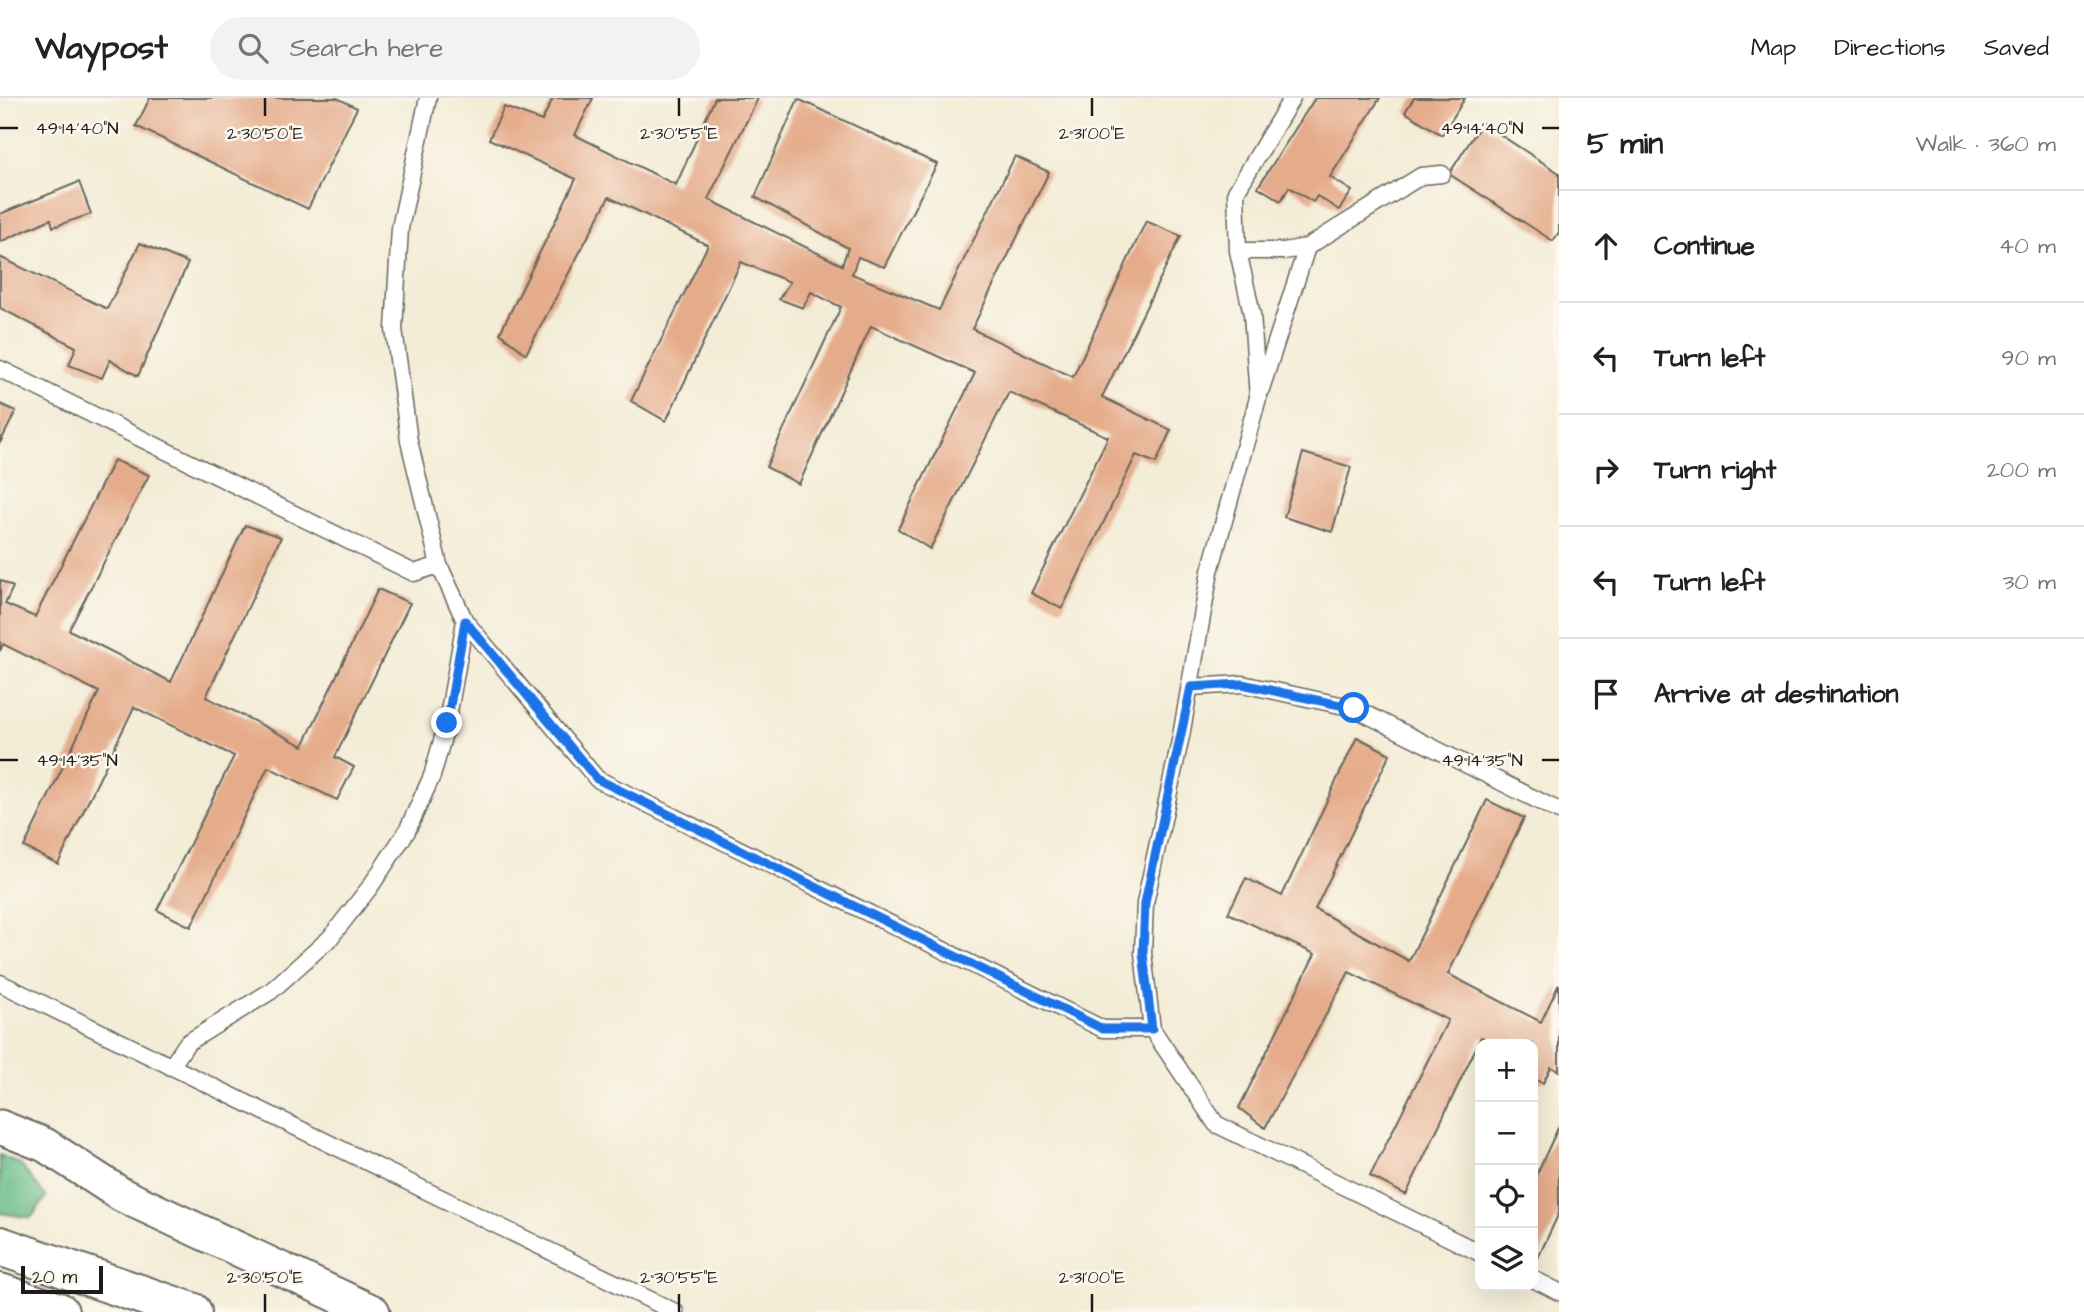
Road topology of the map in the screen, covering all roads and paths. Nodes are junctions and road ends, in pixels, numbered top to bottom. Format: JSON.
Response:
{"nodes":[{"id":1,"x":428,"y":98,"type":"edge"},
{"id":2,"x":1292,"y":98,"type":"edge"},
{"id":3,"x":1442,"y":174,"type":"dead end"},
{"id":4,"x":1307,"y":247,"type":"junction"},
{"id":5,"x":1238,"y":251,"type":"junction"},
{"id":6,"x":0,"y":369,"type":"edge"},
{"id":7,"x":1258,"y":398,"type":"junction"},
{"id":8,"x":439,"y":565,"type":"junction"},
{"id":9,"x":465,"y":621,"type":"junction"},
{"id":10,"x":1191,"y":687,"type":"junction"},
{"id":11,"x":1559,"y":811,"type":"edge"},
{"id":12,"x":0,"y":984,"type":"edge"},
{"id":13,"x":1152,"y":1029,"type":"junction"},
{"id":14,"x":171,"y":1067,"type":"junction"},
{"id":15,"x":0,"y":1127,"type":"edge"},
{"id":16,"x":0,"y":1246,"type":"edge"},
{"id":17,"x":1475,"y":1251,"type":"edge"},
{"id":18,"x":1538,"y":1282,"type":"edge"},
{"id":19,"x":1559,"y":1292,"type":"edge"},
{"id":20,"x":0,"y":1293,"type":"edge"},
{"id":21,"x":59,"y":1312,"type":"edge"},
{"id":22,"x":192,"y":1312,"type":"edge"},
{"id":23,"x":373,"y":1312,"type":"edge"},
{"id":24,"x":675,"y":1312,"type":"edge"}],
"edges":[{"from":1,"to":8,"type":"lane"},
{"from":2,"to":5,"type":"lane"},
{"from":3,"to":4,"type":"lane"},
{"from":4,"to":5,"type":"lane"},
{"from":4,"to":7,"type":"lane"},
{"from":5,"to":7,"type":"lane"},
{"from":6,"to":8,"type":"lane"},
{"from":7,"to":10,"type":"lane"},
{"from":8,"to":9,"type":"lane"},
{"from":9,"to":13,"type":"lane"},
{"from":9,"to":14,"type":"lane"},
{"from":10,"to":11,"type":"lane"},
{"from":10,"to":13,"type":"lane"},
{"from":12,"to":14,"type":"lane"},
{"from":13,"to":17,"type":"lane"},
{"from":14,"to":24,"type":"lane"},
{"from":15,"to":23,"type":"street"},
{"from":16,"to":22,"type":"main road"},
{"from":18,"to":19,"type":"lane"},
{"from":20,"to":21,"type":"main road"}]}
